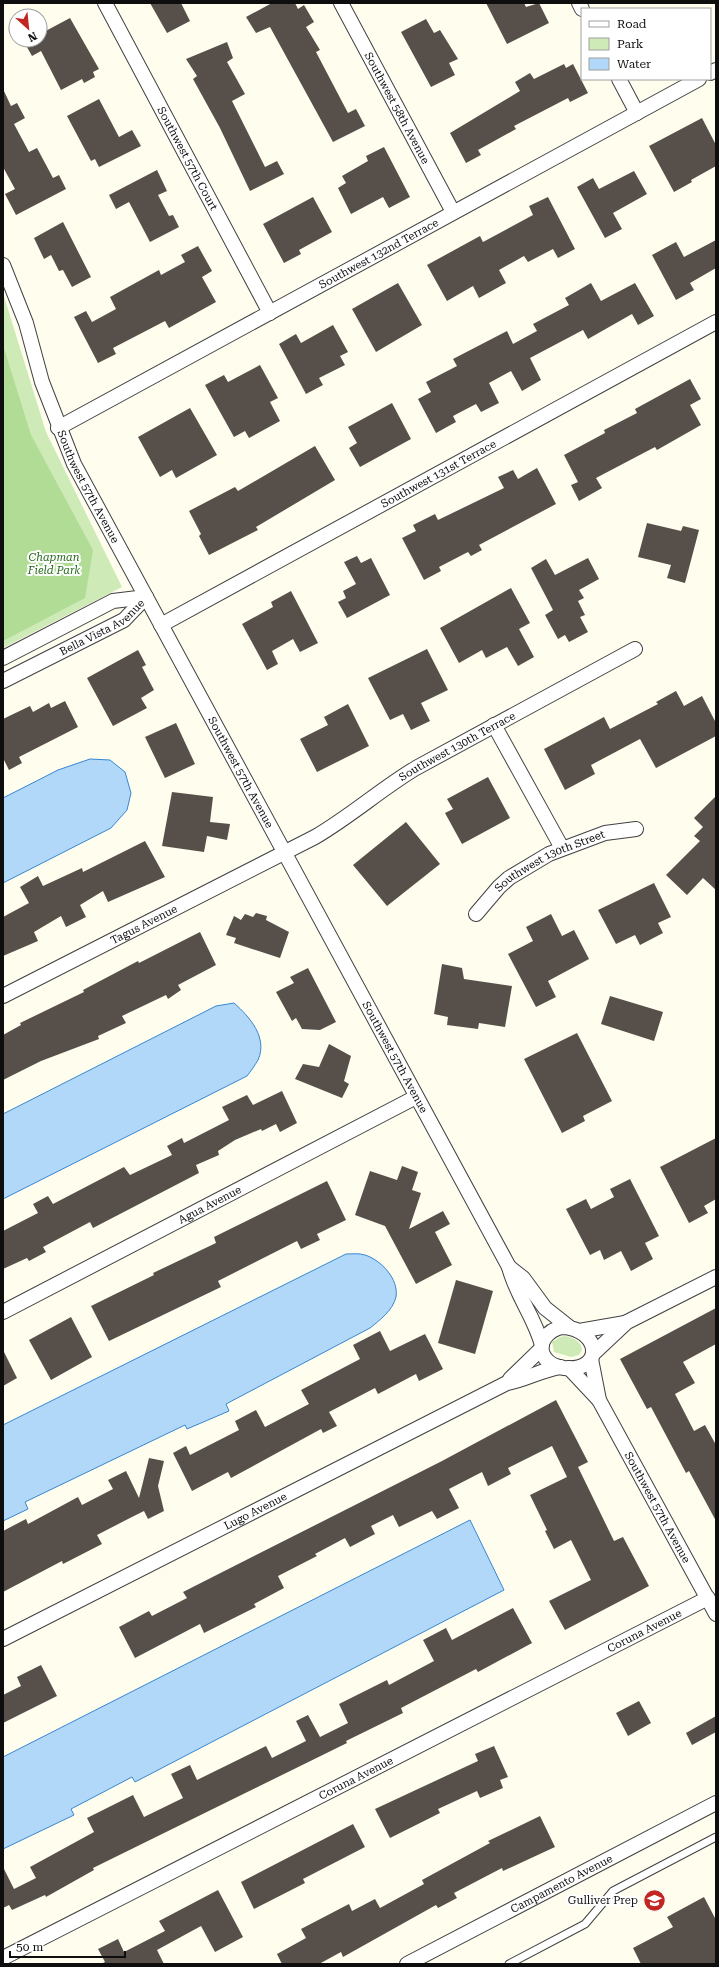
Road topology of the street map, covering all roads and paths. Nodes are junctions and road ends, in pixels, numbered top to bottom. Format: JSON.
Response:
{"nodes":[{"id":1,"x":105,"y":3,"type":"edge"},
{"id":2,"x":341,"y":3,"type":"edge"},
{"id":3,"x":620,"y":80,"type":"edge"},
{"id":4,"x":698,"y":80,"type":"edge"},
{"id":5,"x":637,"y":113,"type":"junction"},
{"id":6,"x":453,"y":212,"type":"junction"},
{"id":7,"x":3,"y":265,"type":"edge"},
{"id":8,"x":270,"y":313,"type":"junction"},
{"id":9,"x":716,"y":322,"type":"edge"},
{"id":10,"x":58,"y":428,"type":"junction"},
{"id":11,"x":146,"y":597,"type":"junction"},
{"id":12,"x":161,"y":625,"type":"junction"},
{"id":13,"x":635,"y":649,"type":"dead end"},
{"id":14,"x":3,"y":658,"type":"edge"},
{"id":15,"x":3,"y":681,"type":"edge"},
{"id":16,"x":494,"y":725,"type":"junction"},
{"id":17,"x":636,"y":829,"type":"dead end"},
{"id":18,"x":562,"y":848,"type":"junction"},
{"id":19,"x":284,"y":852,"type":"junction"},
{"id":20,"x":476,"y":914,"type":"dead end"},
{"id":21,"x":3,"y":996,"type":"edge"},
{"id":22,"x":416,"y":1097,"type":"junction"},
{"id":23,"x":509,"y":1267,"type":"junction"},
{"id":24,"x":716,"y":1277,"type":"edge"},
{"id":25,"x":3,"y":1312,"type":"edge"},
{"id":26,"x":627,"y":1322,"type":"junction"},
{"id":27,"x":574,"y":1329,"type":"junction"},
{"id":28,"x":542,"y":1347,"type":"junction"},
{"id":29,"x":592,"y":1356,"type":"junction"},
{"id":30,"x":564,"y":1368,"type":"junction"},
{"id":31,"x":507,"y":1383,"type":"junction"},
{"id":32,"x":599,"y":1400,"type":"junction"},
{"id":33,"x":708,"y":1598,"type":"junction"},
{"id":34,"x":716,"y":1614,"type":"edge"},
{"id":35,"x":3,"y":1639,"type":"edge"},
{"id":36,"x":716,"y":1803,"type":"edge"},
{"id":37,"x":716,"y":1837,"type":"edge"},
{"id":38,"x":3,"y":1958,"type":"edge"},
{"id":39,"x":406,"y":1964,"type":"edge"},
{"id":40,"x":509,"y":1964,"type":"edge"}],
"edges":[{"from":1,"to":8,"type":"street","name":"Southwest 57th Court"},
{"from":2,"to":6,"type":"street","name":"Southwest 58th Avenue"},
{"from":3,"to":5,"type":"street"},
{"from":4,"to":5,"type":"street","name":"Southwest 132nd Terrace"},
{"from":5,"to":6,"type":"street","name":"Southwest 132nd Terrace"},
{"from":6,"to":8,"type":"street","name":"Southwest 132nd Terrace"},
{"from":7,"to":10,"type":"street","name":"Southwest 57th Avenue"},
{"from":8,"to":10,"type":"street","name":"Southwest 132nd Terrace"},
{"from":9,"to":12,"type":"street","name":"Southwest 131st Terrace"},
{"from":10,"to":11,"type":"street","name":"Southwest 57th Avenue"},
{"from":11,"to":12,"type":"street","name":"Southwest 57th Avenue"},
{"from":11,"to":14,"type":"street","name":"Bella Vista Avenue"},
{"from":11,"to":15,"type":"street","name":"Bella Vista Avenue"},
{"from":12,"to":19,"type":"street","name":"Southwest 57th Avenue"},
{"from":13,"to":16,"type":"street","name":"Southwest 130th Terrace"},
{"from":16,"to":18,"type":"street"},
{"from":16,"to":19,"type":"street","name":"Southwest 130th Terrace"},
{"from":17,"to":18,"type":"street","name":"Southwest 130th Street"},
{"from":18,"to":20,"type":"street","name":"Southwest 130th Street"},
{"from":19,"to":21,"type":"street","name":"Tagus Avenue"},
{"from":19,"to":22,"type":"street","name":"Southwest 57th Avenue"},
{"from":22,"to":23,"type":"street","name":"Southwest 57th Avenue"},
{"from":22,"to":25,"type":"street","name":"Agua Avenue"},
{"from":23,"to":27,"type":"street","name":"Southwest 57th Avenue"},
{"from":23,"to":28,"type":"street","name":"Southwest 57th Avenue"},
{"from":24,"to":26,"type":"street"},
{"from":26,"to":27,"type":"street"},
{"from":26,"to":29,"type":"street"},
{"from":27,"to":28,"type":"street"},
{"from":27,"to":29,"type":"street"},
{"from":28,"to":30,"type":"street"},
{"from":28,"to":31,"type":"street"},
{"from":29,"to":30,"type":"street"},
{"from":29,"to":32,"type":"street","name":"Southwest 57th Avenue"},
{"from":30,"to":31,"type":"street"},
{"from":30,"to":32,"type":"street","name":"Southwest 57th Avenue"},
{"from":31,"to":35,"type":"street","name":"Lugo Avenue"},
{"from":32,"to":33,"type":"street","name":"Southwest 57th Avenue"},
{"from":33,"to":34,"type":"street","name":"Southwest 57th Avenue"},
{"from":33,"to":38,"type":"street","name":"Coruna Avenue"},
{"from":36,"to":39,"type":"street","name":"Campamento Avenue"},
{"from":37,"to":40,"type":"lane"}]}
